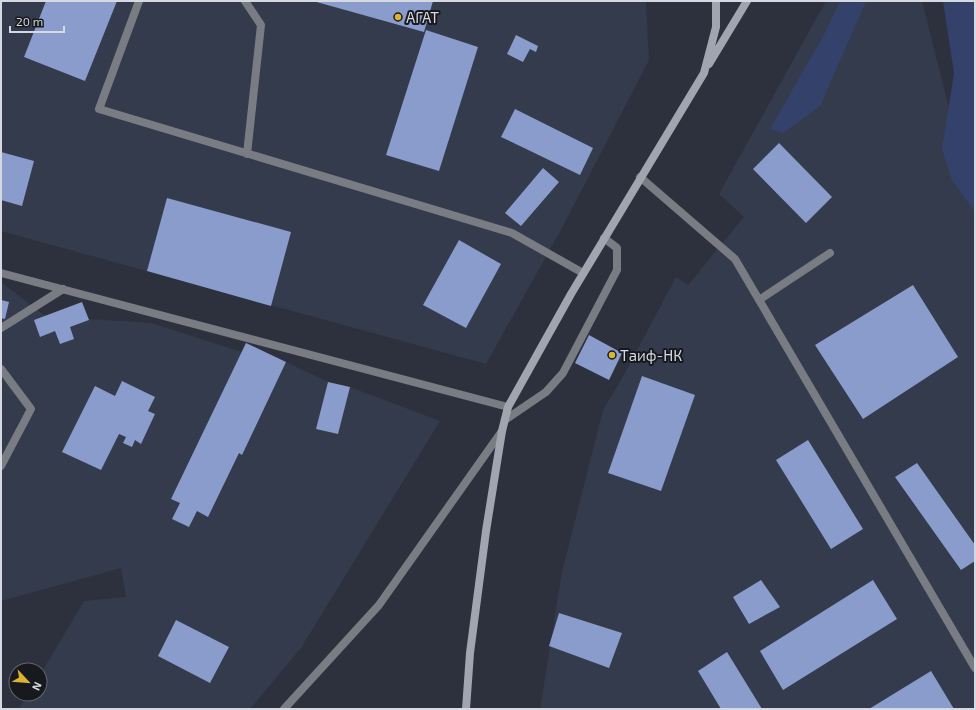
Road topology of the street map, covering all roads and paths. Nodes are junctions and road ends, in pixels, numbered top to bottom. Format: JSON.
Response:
{"nodes":[{"id":1,"x":139,"y":1,"type":"edge"},
{"id":2,"x":245,"y":1,"type":"edge"},
{"id":3,"x":716,"y":1,"type":"edge"},
{"id":4,"x":747,"y":1,"type":"edge"},
{"id":5,"x":704,"y":73,"type":"junction"},
{"id":6,"x":246,"y":154,"type":"junction"},
{"id":7,"x":640,"y":178,"type":"junction"},
{"id":8,"x":604,"y":238,"type":"junction"},
{"id":9,"x":830,"y":253,"type":"dead end"},
{"id":10,"x":1,"y":273,"type":"edge"},
{"id":11,"x":583,"y":273,"type":"junction"},
{"id":12,"x":63,"y":289,"type":"junction"},
{"id":13,"x":759,"y":300,"type":"junction"},
{"id":14,"x":1,"y":328,"type":"edge"},
{"id":15,"x":1,"y":369,"type":"edge"},
{"id":16,"x":508,"y":407,"type":"junction"},
{"id":17,"x":505,"y":420,"type":"junction"},
{"id":18,"x":502,"y":431,"type":"junction"},
{"id":19,"x":1,"y":466,"type":"edge"},
{"id":20,"x":975,"y":668,"type":"edge"},
{"id":21,"x":284,"y":709,"type":"edge"},
{"id":22,"x":466,"y":709,"type":"edge"}],
"edges":[{"from":1,"to":6,"type":"lane"},
{"from":2,"to":6,"type":"lane"},
{"from":3,"to":5,"type":"main road"},
{"from":4,"to":5,"type":"main road"},
{"from":5,"to":7,"type":"main road"},
{"from":6,"to":11,"type":"lane"},
{"from":7,"to":8,"type":"main road"},
{"from":7,"to":13,"type":"lane"},
{"from":8,"to":11,"type":"main road"},
{"from":8,"to":17,"type":"lane"},
{"from":9,"to":13,"type":"lane"},
{"from":10,"to":12,"type":"lane"},
{"from":11,"to":16,"type":"main road"},
{"from":12,"to":14,"type":"lane"},
{"from":12,"to":16,"type":"lane"},
{"from":13,"to":20,"type":"lane"},
{"from":15,"to":19,"type":"lane"},
{"from":16,"to":17,"type":"main road"},
{"from":17,"to":18,"type":"main road"},
{"from":18,"to":21,"type":"lane"},
{"from":18,"to":22,"type":"main road"}]}
